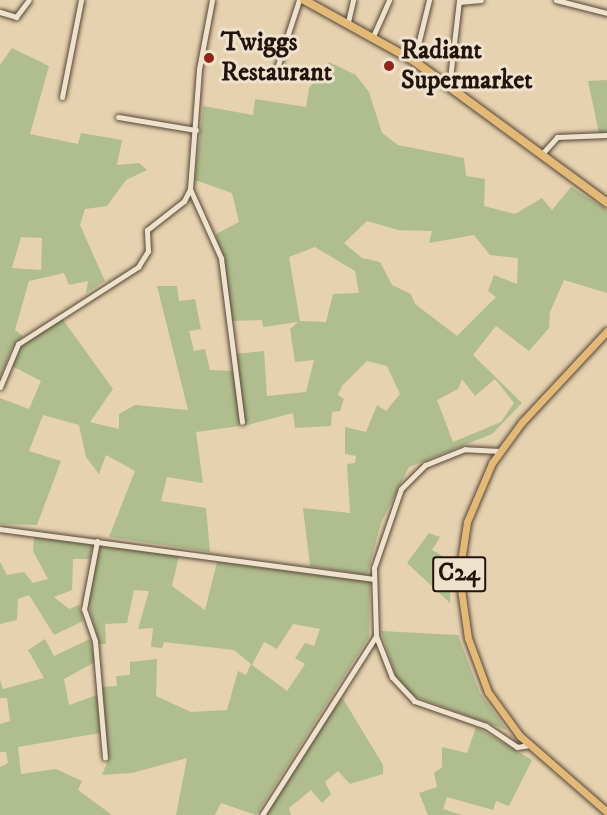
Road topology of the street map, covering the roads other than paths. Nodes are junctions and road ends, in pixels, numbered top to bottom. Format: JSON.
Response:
{"nodes":[{"id":1,"x":29,"y":0,"type":"edge"},
{"id":2,"x":81,"y":0,"type":"edge"},
{"id":3,"x":212,"y":0,"type":"edge"},
{"id":4,"x":299,"y":0,"type":"edge"},
{"id":5,"x":353,"y":0,"type":"edge"},
{"id":6,"x":389,"y":0,"type":"edge"},
{"id":7,"x":429,"y":0,"type":"edge"},
{"id":8,"x":481,"y":0,"type":"edge"},
{"id":9,"x":556,"y":0,"type":"edge"},
{"id":10,"x":310,"y":1,"type":"edge"},
{"id":11,"x":459,"y":1,"type":"edge"},
{"id":12,"x":0,"y":12,"type":"edge"},
{"id":13,"x":607,"y":13,"type":"edge"},
{"id":14,"x":348,"y":22,"type":"junction"},
{"id":15,"x":374,"y":34,"type":"junction"},
{"id":16,"x":414,"y":61,"type":"junction"},
{"id":17,"x":277,"y":68,"type":"dead end"},
{"id":18,"x":449,"y":87,"type":"junction"},
{"id":19,"x":62,"y":98,"type":"dead end"},
{"id":20,"x":118,"y":117,"type":"dead end"},
{"id":21,"x":196,"y":130,"type":"junction"},
{"id":22,"x":607,"y":135,"type":"edge"},
{"id":23,"x":540,"y":156,"type":"junction"},
{"id":24,"x":190,"y":189,"type":"junction"},
{"id":25,"x":607,"y":203,"type":"edge"},
{"id":26,"x":607,"y":331,"type":"edge"},
{"id":27,"x":0,"y":387,"type":"edge"},
{"id":28,"x":242,"y":422,"type":"dead end"},
{"id":29,"x":500,"y":451,"type":"junction"},
{"id":30,"x":0,"y":529,"type":"edge"},
{"id":31,"x":97,"y":541,"type":"junction"},
{"id":32,"x":374,"y":579,"type":"junction"},
{"id":33,"x":376,"y":636,"type":"junction"},
{"id":34,"x":530,"y":745,"type":"junction"},
{"id":35,"x":105,"y":758,"type":"dead end"},
{"id":36,"x":607,"y":812,"type":"edge"},
{"id":37,"x":262,"y":815,"type":"edge"}],
"edges":[{"from":1,"to":12,"type":"street"},
{"from":2,"to":19,"type":"street"},
{"from":3,"to":21,"type":"street"},
{"from":4,"to":17,"type":"street"},
{"from":5,"to":14,"type":"street"},
{"from":6,"to":15,"type":"street"},
{"from":7,"to":16,"type":"street"},
{"from":8,"to":11,"type":"street"},
{"from":9,"to":13,"type":"street"},
{"from":10,"to":14,"type":"highway"},
{"from":11,"to":18,"type":"street"},
{"from":14,"to":15,"type":"highway"},
{"from":15,"to":16,"type":"highway"},
{"from":16,"to":18,"type":"highway"},
{"from":18,"to":23,"type":"highway"},
{"from":20,"to":21,"type":"street"},
{"from":21,"to":24,"type":"street"},
{"from":22,"to":23,"type":"street"},
{"from":23,"to":25,"type":"highway"},
{"from":24,"to":27,"type":"street"},
{"from":24,"to":28,"type":"street"},
{"from":26,"to":29,"type":"main road","number":"C24"},
{"from":29,"to":32,"type":"street"},
{"from":29,"to":34,"type":"main road","number":"C24"},
{"from":30,"to":31,"type":"street"},
{"from":31,"to":32,"type":"street"},
{"from":31,"to":35,"type":"street"},
{"from":32,"to":33,"type":"street"},
{"from":33,"to":34,"type":"street"},
{"from":33,"to":37,"type":"street"},
{"from":34,"to":36,"type":"main road","number":"C24"}]}
